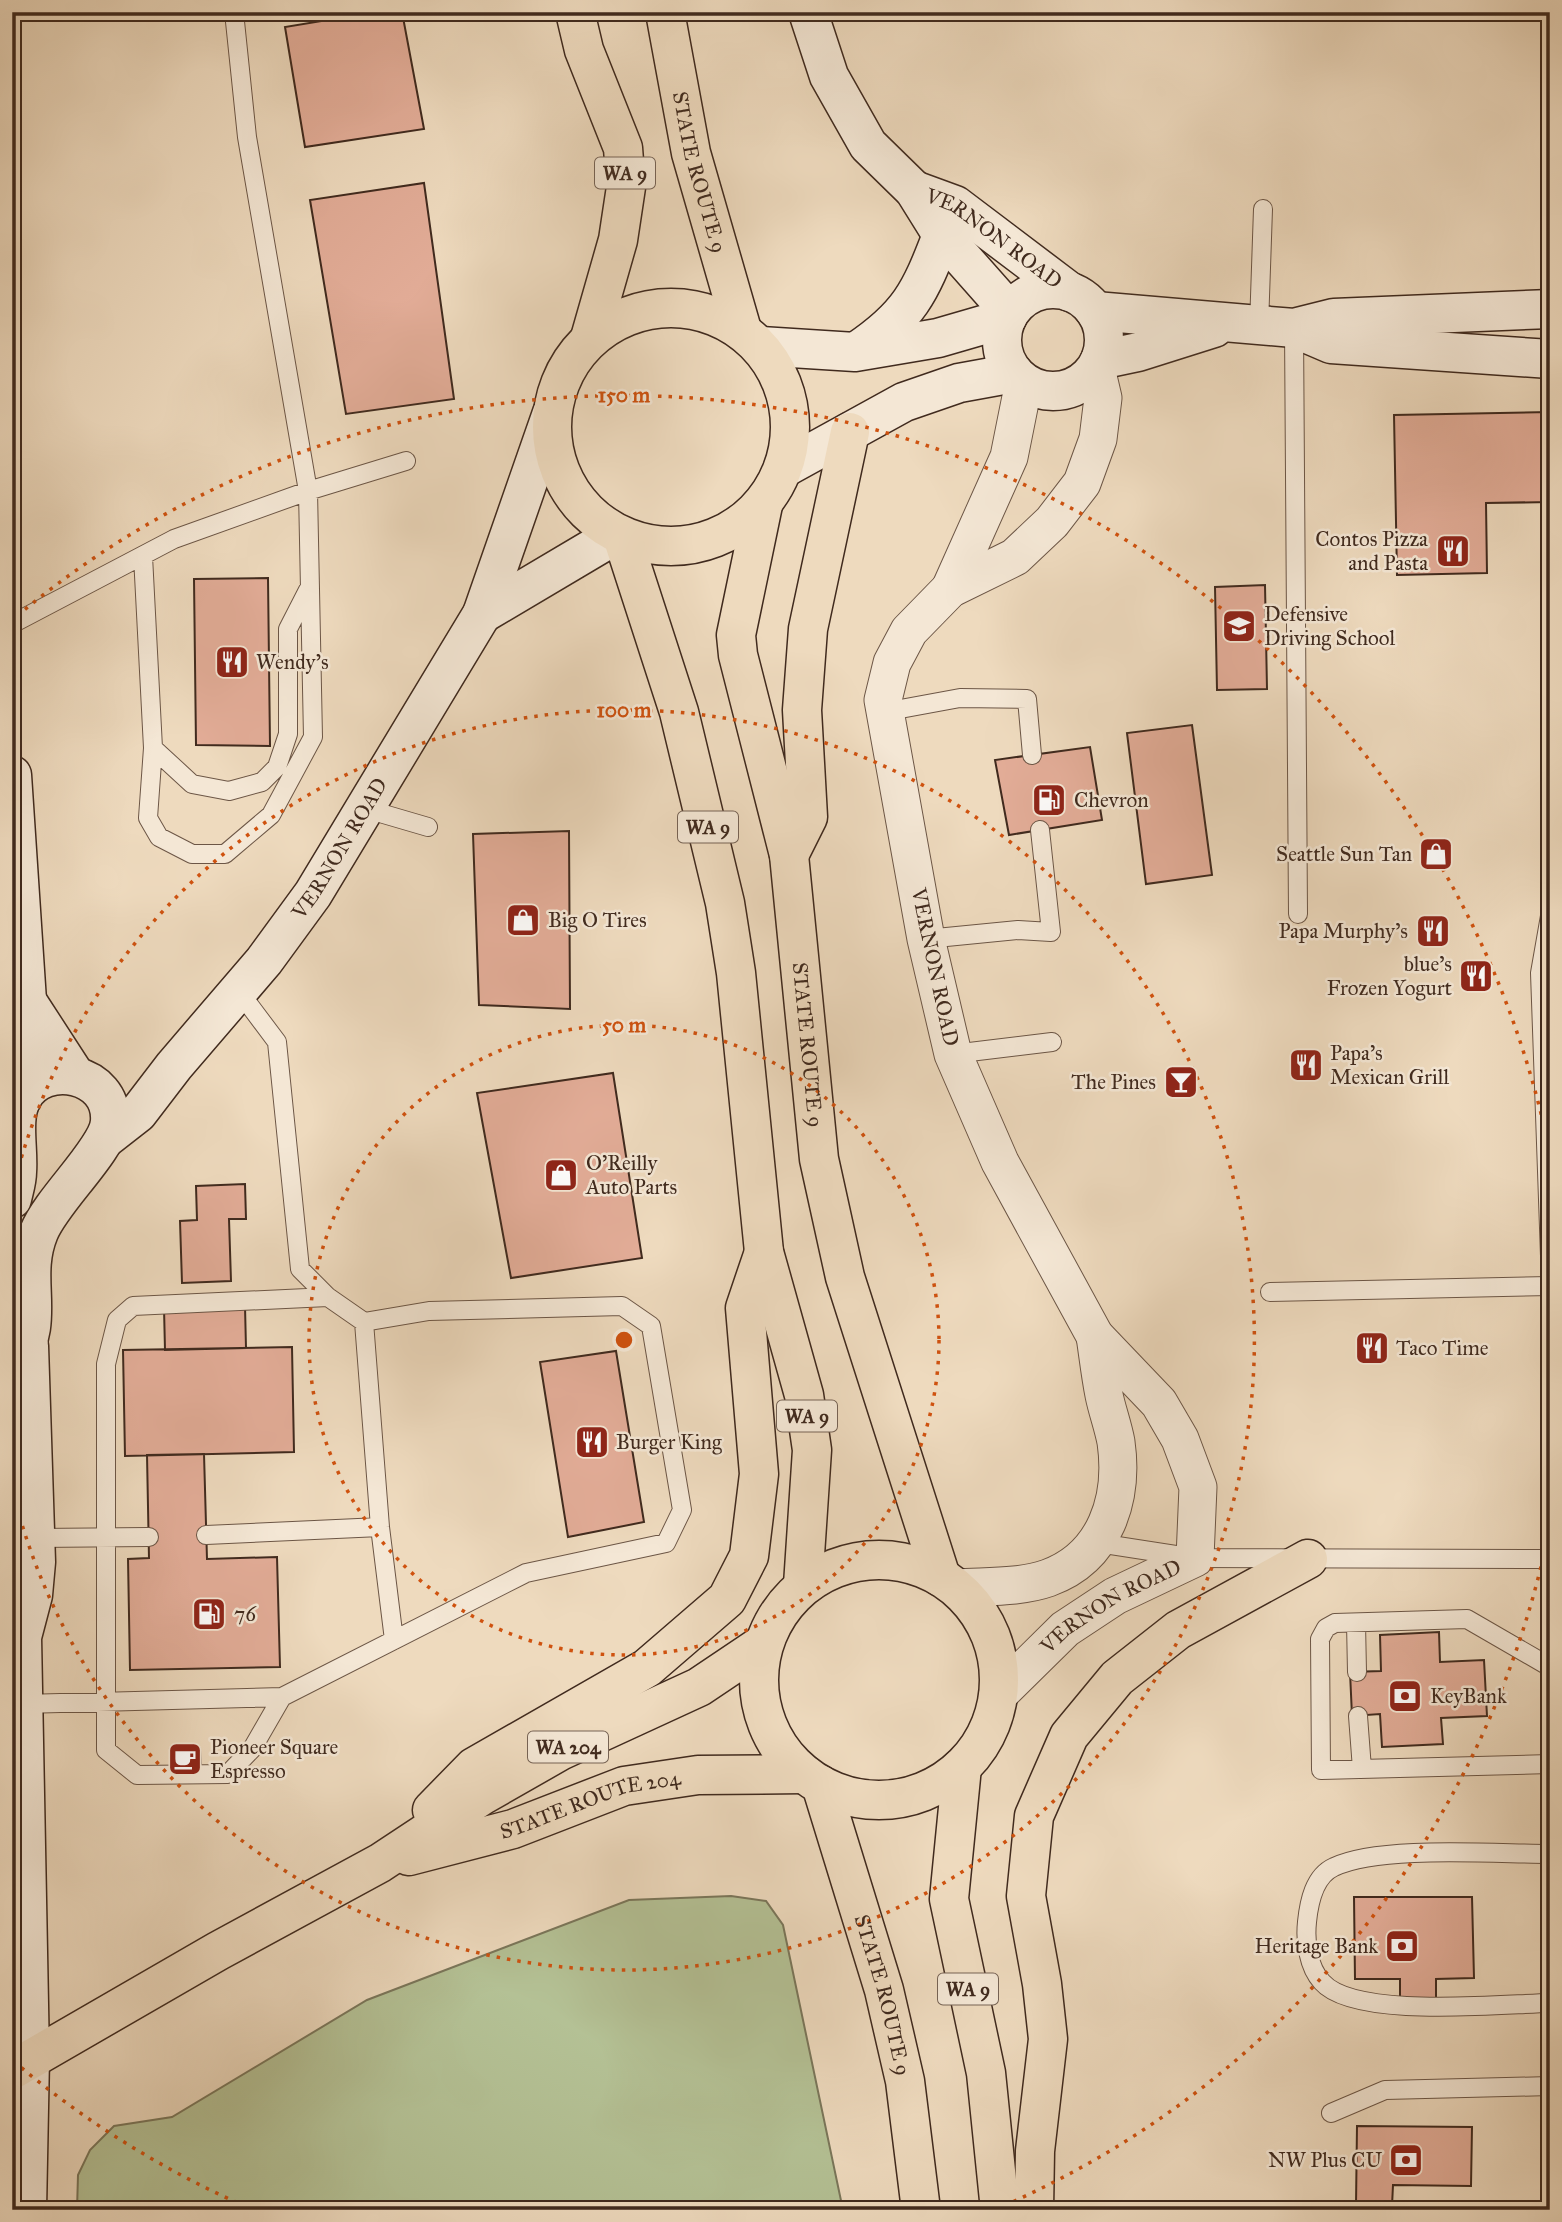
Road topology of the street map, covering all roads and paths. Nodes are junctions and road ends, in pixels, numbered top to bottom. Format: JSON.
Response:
{"nodes":[{"id":1,"x":234,"y":12,"type":"edge"},
{"id":2,"x":575,"y":12,"type":"edge"},
{"id":3,"x":665,"y":12,"type":"edge"},
{"id":4,"x":808,"y":12,"type":"edge"},
{"id":5,"x":914,"y":190,"type":"junction"},
{"id":6,"x":1263,"y":209,"type":"dead end"},
{"id":7,"x":942,"y":235,"type":"junction"},
{"id":8,"x":1082,"y":302,"type":"junction"},
{"id":9,"x":1550,"y":309,"type":"edge"},
{"id":10,"x":1009,"y":315,"type":"junction"},
{"id":11,"x":1259,"y":326,"type":"junction"},
{"id":12,"x":590,"y":338,"type":"junction"},
{"id":13,"x":751,"y":338,"type":"junction"},
{"id":14,"x":855,"y":352,"type":"junction"},
{"id":15,"x":1550,"y":359,"type":"edge"},
{"id":16,"x":1098,"y":364,"type":"junction"},
{"id":17,"x":1019,"y":378,"type":"junction"},
{"id":18,"x":552,"y":413,"type":"junction"},
{"id":19,"x":850,"y":432,"type":"junction"},
{"id":20,"x":406,"y":461,"type":"dead end"},
{"id":21,"x":785,"y":468,"type":"junction"},
{"id":22,"x":308,"y":491,"type":"junction"},
{"id":23,"x":763,"y":505,"type":"junction"},
{"id":24,"x":619,"y":535,"type":"junction"},
{"id":25,"x":143,"y":556,"type":"junction"},
{"id":26,"x":310,"y":587,"type":"junction"},
{"id":27,"x":950,"y":589,"type":"junction"},
{"id":28,"x":482,"y":614,"type":"junction"},
{"id":29,"x":12,"y":624,"type":"edge"},
{"id":30,"x":884,"y":712,"type":"junction"},
{"id":31,"x":153,"y":748,"type":"junction"},
{"id":32,"x":1032,"y":755,"type":"dead end"},
{"id":33,"x":12,"y":775,"type":"edge"},
{"id":34,"x":363,"y":808,"type":"junction"},
{"id":35,"x":428,"y":827,"type":"dead end"},
{"id":36,"x":1040,"y":830,"type":"dead end"},
{"id":37,"x":789,"y":855,"type":"junction"},
{"id":38,"x":1298,"y":914,"type":"dead end"},
{"id":39,"x":1550,"y":916,"type":"edge"},
{"id":40,"x":926,"y":939,"type":"junction"},
{"id":41,"x":238,"y":990,"type":"junction"},
{"id":42,"x":20,"y":1001,"type":"edge"},
{"id":43,"x":1052,"y":1042,"type":"dead end"},
{"id":44,"x":953,"y":1054,"type":"junction"},
{"id":45,"x":174,"y":1066,"type":"junction"},
{"id":46,"x":88,"y":1083,"type":"junction"},
{"id":47,"x":22,"y":1099,"type":"junction"},
{"id":48,"x":106,"y":1138,"type":"junction"},
{"id":49,"x":12,"y":1199,"type":"edge"},
{"id":50,"x":764,"y":1252,"type":"junction"},
{"id":51,"x":1550,"y":1256,"type":"edge"},
{"id":52,"x":1550,"y":1286,"type":"edge"},
{"id":53,"x":1270,"y":1292,"type":"dead end"},
{"id":54,"x":328,"y":1297,"type":"junction"},
{"id":55,"x":364,"y":1322,"type":"junction"},
{"id":56,"x":1095,"y":1336,"type":"junction"},
{"id":57,"x":21,"y":1358,"type":"edge"},
{"id":58,"x":380,"y":1527,"type":"junction"},
{"id":59,"x":206,"y":1535,"type":"dead end"},
{"id":60,"x":108,"y":1537,"type":"junction"},
{"id":61,"x":149,"y":1537,"type":"dead end"},
{"id":62,"x":36,"y":1538,"type":"junction"},
{"id":63,"x":1098,"y":1543,"type":"junction"},
{"id":64,"x":1195,"y":1558,"type":"junction"},
{"id":65,"x":1308,"y":1559,"type":"junction"},
{"id":66,"x":1550,"y":1559,"type":"edge"},
{"id":67,"x":949,"y":1582,"type":"junction"},
{"id":68,"x":803,"y":1585,"type":"junction"},
{"id":69,"x":1356,"y":1623,"type":"junction"},
{"id":70,"x":17,"y":1627,"type":"edge"},
{"id":71,"x":394,"y":1640,"type":"junction"},
{"id":72,"x":763,"y":1644,"type":"junction"},
{"id":73,"x":1550,"y":1667,"type":"edge"},
{"id":74,"x":1357,"y":1672,"type":"dead end"},
{"id":75,"x":999,"y":1695,"type":"junction"},
{"id":76,"x":282,"y":1697,"type":"junction"},
{"id":77,"x":104,"y":1701,"type":"junction"},
{"id":78,"x":23,"y":1704,"type":"junction"},
{"id":79,"x":1359,"y":1716,"type":"dead end"},
{"id":80,"x":1550,"y":1764,"type":"edge"},
{"id":81,"x":961,"y":1768,"type":"junction"},
{"id":82,"x":1362,"y":1769,"type":"junction"},
{"id":83,"x":812,"y":1780,"type":"junction"},
{"id":84,"x":1550,"y":1854,"type":"edge"},
{"id":85,"x":380,"y":1863,"type":"junction"},
{"id":86,"x":1550,"y":2003,"type":"edge"},
{"id":87,"x":21,"y":2064,"type":"edge"},
{"id":88,"x":1550,"y":2086,"type":"edge"},
{"id":89,"x":1331,"y":2113,"type":"dead end"},
{"id":90,"x":27,"y":2210,"type":"edge"},
{"id":91,"x":921,"y":2210,"type":"edge"},
{"id":92,"x":1000,"y":2210,"type":"edge"},
{"id":93,"x":1034,"y":2210,"type":"edge"}],
"edges":[{"from":1,"to":22,"type":"lane"},
{"from":2,"to":12,"type":"main road","number":"WA 9"},
{"from":3,"to":13,"type":"main road","name":"STATE ROUTE 9"},
{"from":4,"to":5,"type":"street","name":"VERNON ROAD"},
{"from":5,"to":7,"type":"street","name":"VERNON ROAD"},
{"from":5,"to":8,"type":"street","name":"VERNON ROAD"},
{"from":6,"to":11,"type":"lane"},
{"from":7,"to":10,"type":"street","name":"VERNON ROAD"},
{"from":7,"to":14,"type":"street"},
{"from":8,"to":10,"type":"street"},
{"from":8,"to":11,"type":"street"},
{"from":8,"to":16,"type":"street"},
{"from":9,"to":11,"type":"street"},
{"from":10,"to":14,"type":"street"},
{"from":10,"to":17,"type":"street"},
{"from":11,"to":15,"type":"street"},
{"from":11,"to":16,"type":"street"},
{"from":11,"to":38,"type":"lane"},
{"from":12,"to":13,"type":"main road"},
{"from":12,"to":18,"type":"main road"},
{"from":13,"to":14,"type":"street"},
{"from":13,"to":21,"type":"main road"},
{"from":16,"to":17,"type":"street"},
{"from":16,"to":27,"type":"street","name":"VERNON ROAD"},
{"from":17,"to":19,"type":"street"},
{"from":17,"to":27,"type":"street","name":"VERNON ROAD"},
{"from":18,"to":24,"type":"main road"},
{"from":18,"to":28,"type":"street","name":"VERNON ROAD"},
{"from":19,"to":21,"type":"street"},
{"from":19,"to":37,"type":"main road"},
{"from":20,"to":22,"type":"lane"},
{"from":21,"to":23,"type":"main road"},
{"from":22,"to":25,"type":"lane"},
{"from":22,"to":26,"type":"lane"},
{"from":23,"to":24,"type":"main road"},
{"from":23,"to":37,"type":"main road","name":"STATE ROUTE 9"},
{"from":24,"to":28,"type":"street","name":"VERNON ROAD"},
{"from":24,"to":50,"type":"main road","number":"WA 9"},
{"from":25,"to":29,"type":"lane"},
{"from":25,"to":31,"type":"lane"},
{"from":26,"to":31,"type":"lane"},
{"from":26,"to":31,"type":"lane"},
{"from":27,"to":30,"type":"street","name":"VERNON ROAD"},
{"from":28,"to":34,"type":"street","name":"VERNON ROAD"},
{"from":30,"to":32,"type":"lane"},
{"from":30,"to":40,"type":"street","name":"VERNON ROAD"},
{"from":33,"to":42,"type":"street"},
{"from":34,"to":35,"type":"lane"},
{"from":34,"to":41,"type":"street","name":"VERNON ROAD"},
{"from":36,"to":40,"type":"lane"},
{"from":37,"to":67,"type":"main road","name":"STATE ROUTE 9"},
{"from":39,"to":51,"type":"lane"},
{"from":40,"to":44,"type":"street","name":"VERNON ROAD"},
{"from":41,"to":45,"type":"street","name":"VERNON ROAD"},
{"from":41,"to":54,"type":"lane"},
{"from":42,"to":46,"type":"street"},
{"from":42,"to":47,"type":"street"},
{"from":43,"to":44,"type":"lane"},
{"from":44,"to":56,"type":"street","name":"VERNON ROAD"},
{"from":45,"to":46,"type":"street","name":"VERNON ROAD"},
{"from":45,"to":48,"type":"street","name":"VERNON ROAD"},
{"from":46,"to":47,"type":"street","name":"VERNON ROAD"},
{"from":46,"to":48,"type":"street"},
{"from":47,"to":49,"type":"street"},
{"from":48,"to":57,"type":"street","name":"VERNON ROAD"},
{"from":50,"to":68,"type":"main road","number":"WA 9"},
{"from":50,"to":85,"type":"main road"},
{"from":52,"to":53,"type":"lane"},
{"from":54,"to":55,"type":"lane"},
{"from":54,"to":60,"type":"lane"},
{"from":55,"to":58,"type":"lane"},
{"from":55,"to":71,"type":"lane"},
{"from":56,"to":63,"type":"street","name":"VERNON ROAD"},
{"from":56,"to":64,"type":"street","name":"VERNON ROAD"},
{"from":57,"to":62,"type":"street","name":"VERNON ROAD"},
{"from":58,"to":59,"type":"lane"},
{"from":58,"to":71,"type":"lane"},
{"from":60,"to":61,"type":"lane"},
{"from":60,"to":62,"type":"lane"},
{"from":60,"to":77,"type":"lane"},
{"from":62,"to":70,"type":"street","name":"VERNON ROAD"},
{"from":63,"to":64,"type":"lane"},
{"from":63,"to":67,"type":"street","name":"VERNON ROAD"},
{"from":64,"to":65,"type":"lane"},
{"from":64,"to":75,"type":"street","name":"VERNON ROAD"},
{"from":65,"to":66,"type":"lane"},
{"from":65,"to":93,"type":"main road"},
{"from":67,"to":68,"type":"main road"},
{"from":67,"to":75,"type":"main road"},
{"from":68,"to":72,"type":"main road"},
{"from":69,"to":73,"type":"lane"},
{"from":69,"to":74,"type":"lane"},
{"from":69,"to":82,"type":"lane"},
{"from":70,"to":78,"type":"street","name":"VERNON ROAD"},
{"from":71,"to":76,"type":"lane"},
{"from":72,"to":83,"type":"main road"},
{"from":72,"to":85,"type":"main road","name":"STATE ROUTE 204","number":"WA 204"},
{"from":75,"to":81,"type":"main road"},
{"from":76,"to":77,"type":"lane"},
{"from":76,"to":77,"type":"lane"},
{"from":77,"to":78,"type":"lane"},
{"from":78,"to":87,"type":"street","name":"VERNON ROAD"},
{"from":79,"to":82,"type":"lane"},
{"from":80,"to":82,"type":"lane"},
{"from":81,"to":83,"type":"main road"},
{"from":81,"to":92,"type":"main road","number":"WA 9"},
{"from":83,"to":85,"type":"main road","name":"STATE ROUTE 204","number":"WA 204"},
{"from":83,"to":91,"type":"main road","name":"STATE ROUTE 9"},
{"from":84,"to":86,"type":"lane"},
{"from":85,"to":87,"type":"main road","name":"STATE ROUTE 204","number":"WA 204"},
{"from":87,"to":90,"type":"street","name":"VERNON ROAD"},
{"from":88,"to":89,"type":"lane"}]}
